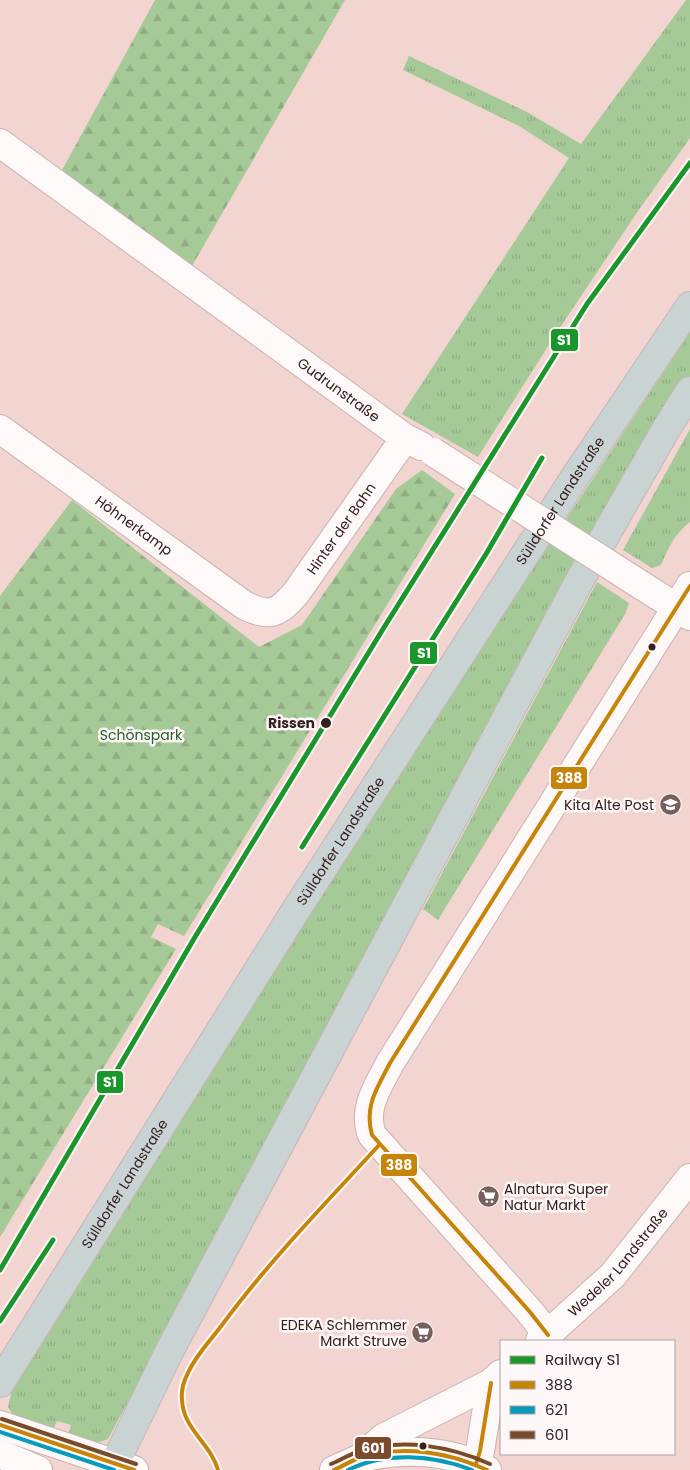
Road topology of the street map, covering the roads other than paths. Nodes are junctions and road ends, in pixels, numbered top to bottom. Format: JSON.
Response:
{"nodes":[{"id":1,"x":0,"y":144,"type":"edge"},
{"id":2,"x":690,"y":306,"type":"edge"},
{"id":3,"x":690,"y":391,"type":"edge"},
{"id":4,"x":0,"y":429,"type":"edge"},
{"id":5,"x":405,"y":438,"type":"junction"},
{"id":6,"x":685,"y":603,"type":"edge"},
{"id":7,"x":272,"y":613,"type":"joint"},
{"id":8,"x":690,"y":1178,"type":"edge"},
{"id":9,"x":544,"y":1338,"type":"edge"},
{"id":10,"x":496,"y":1379,"type":"edge"},
{"id":11,"x":0,"y":1383,"type":"edge"},
{"id":12,"x":0,"y":1425,"type":"edge"},
{"id":13,"x":0,"y":1454,"type":"edge"},
{"id":14,"x":361,"y":1458,"type":"junction"},
{"id":15,"x":124,"y":1467,"type":"edge"},
{"id":16,"x":482,"y":1467,"type":"edge"},
{"id":17,"x":38,"y":1470,"type":"edge"},
{"id":18,"x":334,"y":1470,"type":"edge"}],
"edges":[{"from":1,"to":5,"type":"street","name":"Gudrunstraße"},
{"from":2,"to":11,"type":"highway","name":"Sülldorfer Landstraße"},
{"from":3,"to":15,"type":"highway"},
{"from":4,"to":7,"type":"street","name":"Höhnerkamp"},
{"from":5,"to":6,"type":"street","name":"Gudrunstraße","bridge":true},
{"from":5,"to":7,"type":"street","name":"Hinter der Bahn"},
{"from":6,"to":9,"type":"street"},
{"from":8,"to":9,"type":"street","name":"Wedeler Landstraße"},
{"from":10,"to":14,"type":"street"},
{"from":10,"to":16,"type":"street"},
{"from":12,"to":15,"type":"street"},
{"from":13,"to":17,"type":"street"},
{"from":14,"to":16,"type":"street"},
{"from":14,"to":18,"type":"street"}]}
